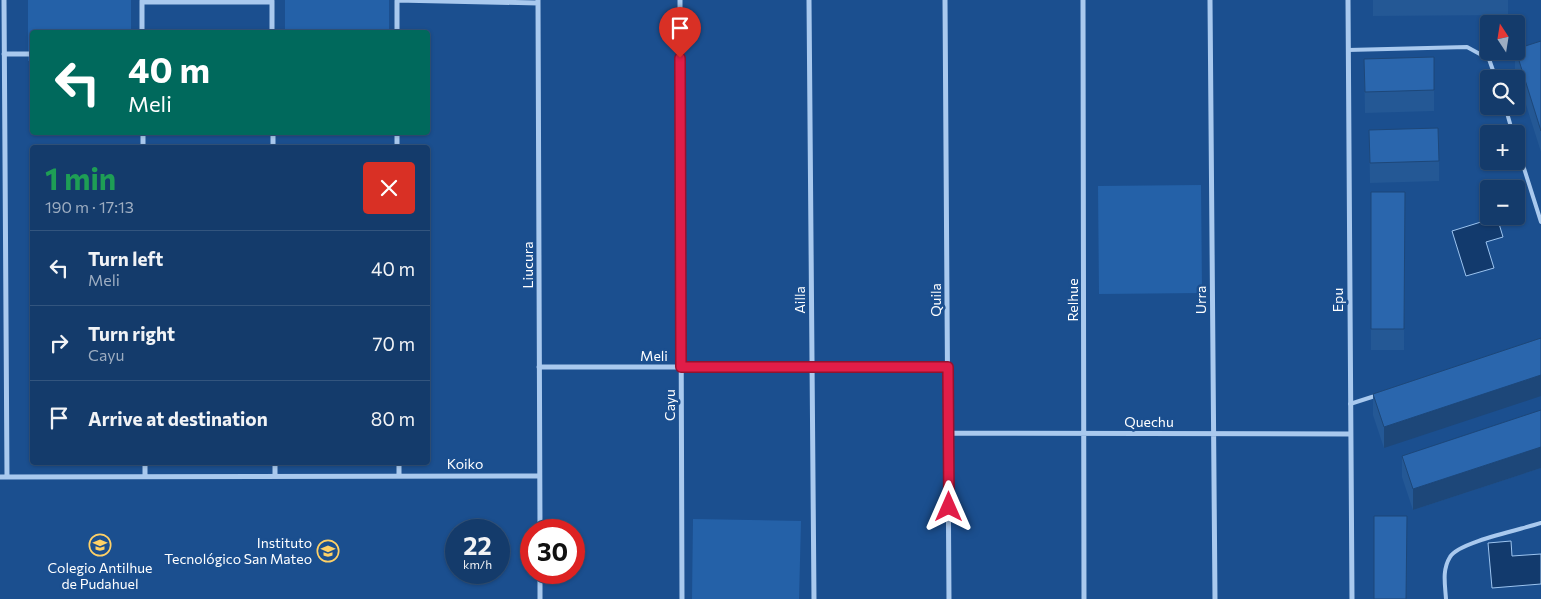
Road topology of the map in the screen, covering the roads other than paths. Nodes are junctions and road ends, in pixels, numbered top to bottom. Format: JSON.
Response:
{"nodes":[{"id":1,"x":397,"y":0,"type":"edge"},
{"id":2,"x":680,"y":0,"type":"edge"},
{"id":3,"x":809,"y":0,"type":"edge"},
{"id":4,"x":945,"y":0,"type":"edge"},
{"id":5,"x":1084,"y":0,"type":"edge"},
{"id":6,"x":1210,"y":0,"type":"edge"},
{"id":7,"x":1348,"y":0,"type":"edge"},
{"id":8,"x":2,"y":1,"type":"edge"},
{"id":9,"x":142,"y":1,"type":"edge"},
{"id":10,"x":272,"y":1,"type":"edge"},
{"id":11,"x":538,"y":1,"type":"edge"},
{"id":12,"x":142,"y":30,"type":"edge"},
{"id":13,"x":272,"y":30,"type":"edge"},
{"id":14,"x":397,"y":30,"type":"edge"},
{"id":15,"x":1348,"y":50,"type":"junction"},
{"id":16,"x":4,"y":54,"type":"junction"},
{"id":17,"x":30,"y":54,"type":"edge"},
{"id":18,"x":1493,"y":70,"type":"edge"},
{"id":19,"x":1525,"y":170,"type":"edge"},
{"id":20,"x":1541,"y":222,"type":"edge"},
{"id":21,"x":539,"y":367,"type":"junction"},
{"id":22,"x":681,"y":367,"type":"junction"},
{"id":23,"x":812,"y":367,"type":"junction"},
{"id":24,"x":948,"y":367,"type":"junction"},
{"id":25,"x":1379,"y":395,"type":"edge"},
{"id":26,"x":1350,"y":404,"type":"junction"},
{"id":27,"x":948,"y":433,"type":"junction"},
{"id":28,"x":1084,"y":433,"type":"junction"},
{"id":29,"x":1214,"y":434,"type":"junction"},
{"id":30,"x":1350,"y":434,"type":"junction"},
{"id":31,"x":145,"y":465,"type":"edge"},
{"id":32,"x":275,"y":465,"type":"edge"},
{"id":33,"x":399,"y":465,"type":"edge"},
{"id":34,"x":145,"y":476,"type":"junction"},
{"id":35,"x":275,"y":476,"type":"junction"},
{"id":36,"x":399,"y":476,"type":"junction"},
{"id":37,"x":540,"y":476,"type":"junction"},
{"id":38,"x":0,"y":477,"type":"edge"},
{"id":39,"x":7,"y":477,"type":"junction"},
{"id":40,"x":540,"y":519,"type":"edge"},
{"id":41,"x":1541,"y":524,"type":"edge"},
{"id":42,"x":540,"y":584,"type":"edge"},
{"id":43,"x":540,"y":599,"type":"edge"},
{"id":44,"x":682,"y":599,"type":"edge"},
{"id":45,"x":814,"y":599,"type":"edge"},
{"id":46,"x":949,"y":599,"type":"edge"},
{"id":47,"x":1084,"y":599,"type":"edge"},
{"id":48,"x":1215,"y":599,"type":"edge"},
{"id":49,"x":1352,"y":599,"type":"edge"},
{"id":50,"x":1446,"y":599,"type":"edge"}],
"edges":[{"from":1,"to":11,"type":"street"},
{"from":1,"to":14,"type":"street"},
{"from":2,"to":22,"type":"street","name":"Cayu"},
{"from":3,"to":23,"type":"street","name":"Ailla"},
{"from":4,"to":24,"type":"street","name":"Quila"},
{"from":5,"to":28,"type":"street","name":"Relhue"},
{"from":6,"to":29,"type":"street","name":"Urra"},
{"from":7,"to":15,"type":"street","name":"Epu"},
{"from":8,"to":16,"type":"street"},
{"from":9,"to":10,"type":"street"},
{"from":9,"to":12,"type":"street"},
{"from":10,"to":13,"type":"street"},
{"from":11,"to":21,"type":"street","name":"Liucura"},
{"from":15,"to":18,"type":"lane"},
{"from":15,"to":26,"type":"street","name":"Epu"},
{"from":16,"to":17,"type":"street"},
{"from":16,"to":39,"type":"street"},
{"from":19,"to":20,"type":"lane"},
{"from":21,"to":22,"type":"street","name":"Meli"},
{"from":21,"to":37,"type":"street","name":"Liucura"},
{"from":22,"to":23,"type":"street","name":"Meli"},
{"from":22,"to":44,"type":"street","name":"Cayu"},
{"from":23,"to":24,"type":"street","name":"Meli"},
{"from":23,"to":45,"type":"street","name":"Ailla"},
{"from":24,"to":27,"type":"street","name":"Quila"},
{"from":25,"to":26,"type":"lane"},
{"from":26,"to":30,"type":"street","name":"Epu"},
{"from":27,"to":28,"type":"street","name":"Quechu"},
{"from":27,"to":46,"type":"street","name":"Quila"},
{"from":28,"to":29,"type":"street","name":"Quechu"},
{"from":28,"to":47,"type":"street","name":"Relhue"},
{"from":29,"to":30,"type":"street","name":"Quechu"},
{"from":29,"to":48,"type":"street","name":"Urra"},
{"from":30,"to":49,"type":"street","name":"Epu"},
{"from":31,"to":34,"type":"street"},
{"from":32,"to":35,"type":"street"},
{"from":33,"to":36,"type":"street"},
{"from":34,"to":35,"type":"street","name":"Koiko"},
{"from":34,"to":39,"type":"street","name":"Koiko"},
{"from":35,"to":36,"type":"street","name":"Koiko"},
{"from":36,"to":37,"type":"street","name":"Koiko"},
{"from":37,"to":40,"type":"street","name":"Liucura"},
{"from":38,"to":39,"type":"street","name":"Koiko"},
{"from":41,"to":50,"type":"lane"},
{"from":42,"to":43,"type":"street"}]}
